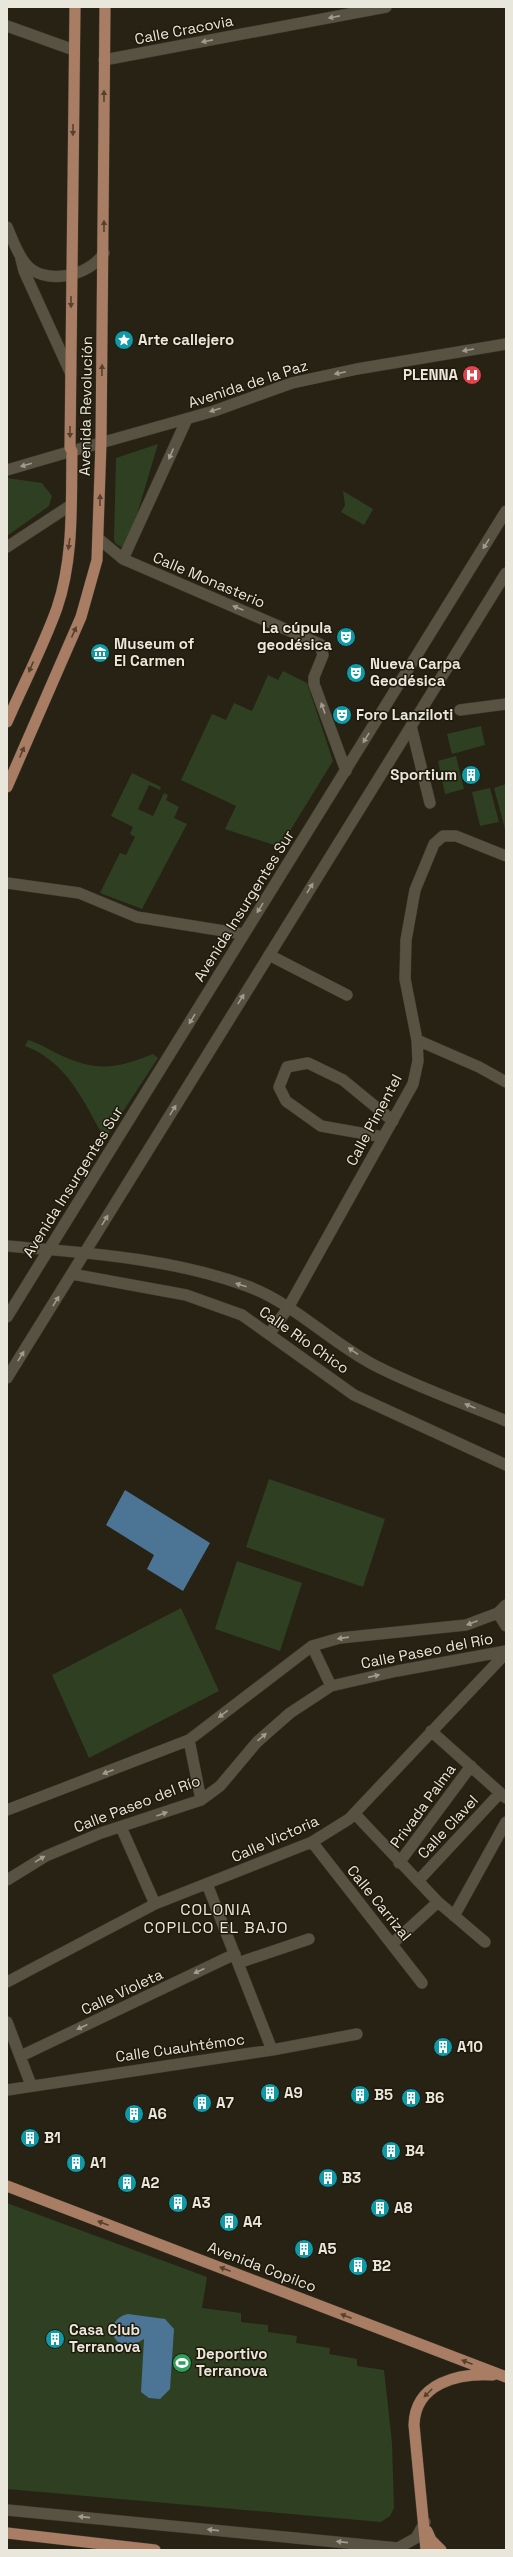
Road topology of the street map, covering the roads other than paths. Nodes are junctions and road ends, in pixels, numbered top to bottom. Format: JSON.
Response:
{"nodes":[{"id":1,"x":75,"y":7,"type":"edge"},
{"id":2,"x":105,"y":7,"type":"edge"},
{"id":3,"x":386,"y":7,"type":"edge"},
{"id":4,"x":7,"y":26,"type":"edge"},
{"id":5,"x":74,"y":50,"type":"junction"},
{"id":6,"x":104,"y":60,"type":"junction"},
{"id":7,"x":7,"y":227,"type":"edge"},
{"id":8,"x":104,"y":253,"type":"junction"},
{"id":9,"x":20,"y":257,"type":"junction"},
{"id":10,"x":71,"y":275,"type":"junction"},
{"id":11,"x":506,"y":344,"type":"edge"},
{"id":12,"x":71,"y":374,"type":"junction"},
{"id":13,"x":187,"y":419,"type":"junction"},
{"id":14,"x":101,"y":443,"type":"junction"},
{"id":15,"x":72,"y":451,"type":"junction"},
{"id":16,"x":7,"y":470,"type":"edge"},
{"id":17,"x":71,"y":505,"type":"junction"},
{"id":18,"x":506,"y":511,"type":"edge"},
{"id":19,"x":99,"y":539,"type":"junction"},
{"id":20,"x":7,"y":547,"type":"edge"},
{"id":21,"x":123,"y":559,"type":"junction"},
{"id":22,"x":506,"y":573,"type":"edge"},
{"id":23,"x":506,"y":704,"type":"edge"},
{"id":24,"x":460,"y":710,"type":"dead end"},
{"id":25,"x":7,"y":722,"type":"edge"},
{"id":26,"x":411,"y":726,"type":"junction"},
{"id":27,"x":346,"y":771,"type":"junction"},
{"id":28,"x":7,"y":787,"type":"edge"},
{"id":29,"x":430,"y":803,"type":"dead end"},
{"id":30,"x":506,"y":856,"type":"edge"},
{"id":31,"x":7,"y":883,"type":"edge"},
{"id":32,"x":243,"y":934,"type":"junction"},
{"id":33,"x":269,"y":955,"type":"junction"},
{"id":34,"x":347,"y":995,"type":"dead end"},
{"id":35,"x":417,"y":1040,"type":"junction"},
{"id":36,"x":506,"y":1082,"type":"edge"},
{"id":37,"x":393,"y":1121,"type":"junction"},
{"id":38,"x":384,"y":1137,"type":"junction"},
{"id":39,"x":7,"y":1246,"type":"edge"},
{"id":40,"x":49,"y":1250,"type":"junction"},
{"id":41,"x":85,"y":1254,"type":"junction"},
{"id":42,"x":72,"y":1274,"type":"junction"},
{"id":43,"x":287,"y":1311,"type":"junction"},
{"id":44,"x":7,"y":1317,"type":"edge"},
{"id":45,"x":272,"y":1331,"type":"junction"},
{"id":46,"x":7,"y":1378,"type":"edge"},
{"id":47,"x":506,"y":1421,"type":"edge"},
{"id":48,"x":506,"y":1465,"type":"edge"},
{"id":49,"x":502,"y":1609,"type":"edge"},
{"id":50,"x":506,"y":1626,"type":"edge"},
{"id":51,"x":312,"y":1646,"type":"junction"},
{"id":52,"x":506,"y":1652,"type":"edge"},
{"id":53,"x":331,"y":1686,"type":"junction"},
{"id":54,"x":431,"y":1731,"type":"junction"},
{"id":55,"x":188,"y":1740,"type":"junction"},
{"id":56,"x":471,"y":1766,"type":"junction"},
{"id":57,"x":503,"y":1796,"type":"edge"},
{"id":58,"x":202,"y":1800,"type":"junction"},
{"id":59,"x":7,"y":1810,"type":"edge"},
{"id":60,"x":355,"y":1814,"type":"junction"},
{"id":61,"x":506,"y":1822,"type":"edge"},
{"id":62,"x":121,"y":1827,"type":"junction"},
{"id":63,"x":312,"y":1842,"type":"junction"},
{"id":64,"x":399,"y":1863,"type":"junction"},
{"id":65,"x":7,"y":1880,"type":"edge"},
{"id":66,"x":418,"y":1881,"type":"junction"},
{"id":67,"x":207,"y":1884,"type":"junction"},
{"id":68,"x":438,"y":1902,"type":"junction"},
{"id":69,"x":155,"y":1904,"type":"junction"},
{"id":70,"x":454,"y":1916,"type":"junction"},
{"id":71,"x":309,"y":1939,"type":"dead end"},
{"id":72,"x":485,"y":1942,"type":"dead end"},
{"id":73,"x":393,"y":1943,"type":"junction"},
{"id":74,"x":236,"y":1959,"type":"junction"},
{"id":75,"x":7,"y":1982,"type":"edge"},
{"id":76,"x":422,"y":1983,"type":"dead end"},
{"id":77,"x":7,"y":2022,"type":"edge"},
{"id":78,"x":357,"y":2034,"type":"dead end"},
{"id":79,"x":272,"y":2050,"type":"junction"},
{"id":80,"x":21,"y":2056,"type":"junction"},
{"id":81,"x":31,"y":2086,"type":"junction"},
{"id":82,"x":7,"y":2090,"type":"edge"},
{"id":83,"x":7,"y":2186,"type":"edge"},
{"id":84,"x":505,"y":2376,"type":"edge"},
{"id":85,"x":7,"y":2510,"type":"edge"},
{"id":86,"x":425,"y":2522,"type":"junction"},
{"id":87,"x":7,"y":2533,"type":"edge"},
{"id":88,"x":155,"y":2550,"type":"edge"},
{"id":89,"x":426,"y":2550,"type":"edge"},
{"id":90,"x":441,"y":2550,"type":"edge"}],
"edges":[{"from":1,"to":5,"type":"main road","name":"Avenida Revolución"},
{"from":2,"to":6,"type":"main road","name":"Avenida Revolución"},
{"from":3,"to":6,"type":"street","name":"Calle Cracovia","one_way":true},
{"from":4,"to":5,"type":"street"},
{"from":5,"to":10,"type":"main road","name":"Avenida Revolución","one_way":true},
{"from":8,"to":6,"type":"main road","name":"Avenida Revolución","one_way":true},
{"from":7,"to":9,"type":"street"},
{"from":8,"to":10,"type":"street"},
{"from":14,"to":8,"type":"main road","name":"Avenida Revolución","one_way":true},
{"from":9,"to":10,"type":"street"},
{"from":9,"to":12,"type":"street"},
{"from":10,"to":12,"type":"main road","name":"Avenida Revolución","one_way":true},
{"from":11,"to":13,"type":"street","name":"Avenida de la Paz","one_way":true},
{"from":12,"to":15,"type":"main road","name":"Avenida Revolución","one_way":true},
{"from":13,"to":14,"type":"street","name":"Avenida de la Paz"},
{"from":13,"to":21,"type":"street","one_way":true},
{"from":14,"to":15,"type":"street","name":"Avenida de la Paz"},
{"from":19,"to":14,"type":"main road","name":"Avenida Revolución","one_way":true},
{"from":15,"to":16,"type":"street","name":"Avenida de la Paz","one_way":true},
{"from":15,"to":17,"type":"main road","name":"Avenida Revolución"},
{"from":17,"to":20,"type":"street"},
{"from":17,"to":25,"type":"main road","name":"Avenida Revolución","one_way":true},
{"from":18,"to":27,"type":"street","name":"Avenida Insurgentes Sur","one_way":true},
{"from":19,"to":21,"type":"street","name":"Calle Monasterio"},
{"from":28,"to":19,"type":"main road","name":"Avenida Revolución","one_way":true},
{"from":27,"to":21,"type":"street","name":"Calle Monasterio","one_way":true},
{"from":22,"to":26,"type":"street"},
{"from":23,"to":24,"type":"street"},
{"from":26,"to":29,"type":"street"},
{"from":33,"to":26,"type":"street","one_way":true},
{"from":27,"to":32,"type":"street","name":"Avenida Insurgentes Sur","one_way":true},
{"from":30,"to":35,"type":"street","name":"Calle Pimentel"},
{"from":31,"to":32,"type":"street"},
{"from":32,"to":40,"type":"street","name":"Avenida Insurgentes Sur","one_way":true},
{"from":33,"to":34,"type":"street"},
{"from":41,"to":33,"type":"street","one_way":true},
{"from":35,"to":36,"type":"street"},
{"from":35,"to":37,"type":"street","name":"Calle Pimentel"},
{"from":37,"to":38,"type":"street","name":"Calle Pimentel"},
{"from":37,"to":38,"type":"street"},
{"from":38,"to":43,"type":"street","name":"Calle Pimentel"},
{"from":39,"to":40,"type":"street","name":"Calle Río Chico"},
{"from":40,"to":41,"type":"street","name":"Calle Río Chico"},
{"from":40,"to":44,"type":"street","name":"Avenida Insurgentes Sur"},
{"from":41,"to":42,"type":"street"},
{"from":43,"to":41,"type":"street","name":"Calle Río Chico","one_way":true},
{"from":42,"to":45,"type":"street","name":"Calle Río Chico"},
{"from":46,"to":42,"type":"street","one_way":true},
{"from":43,"to":45,"type":"street","name":"Calle Pimentel"},
{"from":47,"to":43,"type":"street","name":"Calle Río Chico","one_way":true},
{"from":45,"to":48,"type":"street","name":"Calle Río Chico"},
{"from":49,"to":50,"type":"street"},
{"from":49,"to":51,"type":"street","name":"Calle Paseo del Río","one_way":true},
{"from":51,"to":53,"type":"street"},
{"from":51,"to":55,"type":"street","name":"Calle Paseo del Río","one_way":true},
{"from":53,"to":52,"type":"street","name":"Calle Paseo del Río","one_way":true},
{"from":52,"to":54,"type":"street","name":"Calle Victoria"},
{"from":58,"to":53,"type":"street","name":"Calle Paseo del Río","one_way":true},
{"from":54,"to":56,"type":"street"},
{"from":54,"to":60,"type":"street","name":"Calle Victoria"},
{"from":55,"to":58,"type":"street"},
{"from":55,"to":59,"type":"street","name":"Calle Paseo del Río","one_way":true},
{"from":56,"to":57,"type":"street"},
{"from":56,"to":64,"type":"street","name":"Privada Palma"},
{"from":57,"to":66,"type":"street","name":"Calle Clavel"},
{"from":62,"to":58,"type":"street","name":"Calle Paseo del Río","one_way":true},
{"from":60,"to":63,"type":"street","name":"Calle Victoria"},
{"from":60,"to":64,"type":"street"},
{"from":61,"to":70,"type":"street"},
{"from":65,"to":62,"type":"street","name":"Calle Paseo del Río","one_way":true},
{"from":62,"to":69,"type":"street"},
{"from":63,"to":67,"type":"street","name":"Calle Victoria"},
{"from":63,"to":73,"type":"street","name":"Calle Carrizal"},
{"from":64,"to":66,"type":"street"},
{"from":66,"to":68,"type":"street"},
{"from":67,"to":69,"type":"street","name":"Calle Victoria"},
{"from":67,"to":74,"type":"street"},
{"from":68,"to":70,"type":"street"},
{"from":68,"to":73,"type":"street"},
{"from":69,"to":75,"type":"street","name":"Calle Victoria"},
{"from":70,"to":72,"type":"street"},
{"from":71,"to":74,"type":"street","name":"Calle Violeta"},
{"from":73,"to":76,"type":"street","name":"Calle Carrizal"},
{"from":74,"to":79,"type":"street"},
{"from":74,"to":80,"type":"street","name":"Calle Violeta","one_way":true},
{"from":77,"to":80,"type":"street"},
{"from":78,"to":79,"type":"street","name":"Calle Cuauhtémoc"},
{"from":79,"to":81,"type":"street","name":"Calle Cuauhtémoc"},
{"from":80,"to":81,"type":"street"},
{"from":81,"to":82,"type":"street","name":"Calle Cuauhtémoc"},
{"from":84,"to":83,"type":"main road","name":"Avenida Copilco","one_way":true},
{"from":84,"to":86,"type":"main road","one_way":true},
{"from":86,"to":85,"type":"street","one_way":true},
{"from":86,"to":89,"type":"main road"},
{"from":86,"to":90,"type":"main road"},
{"from":87,"to":88,"type":"main road"}]}
